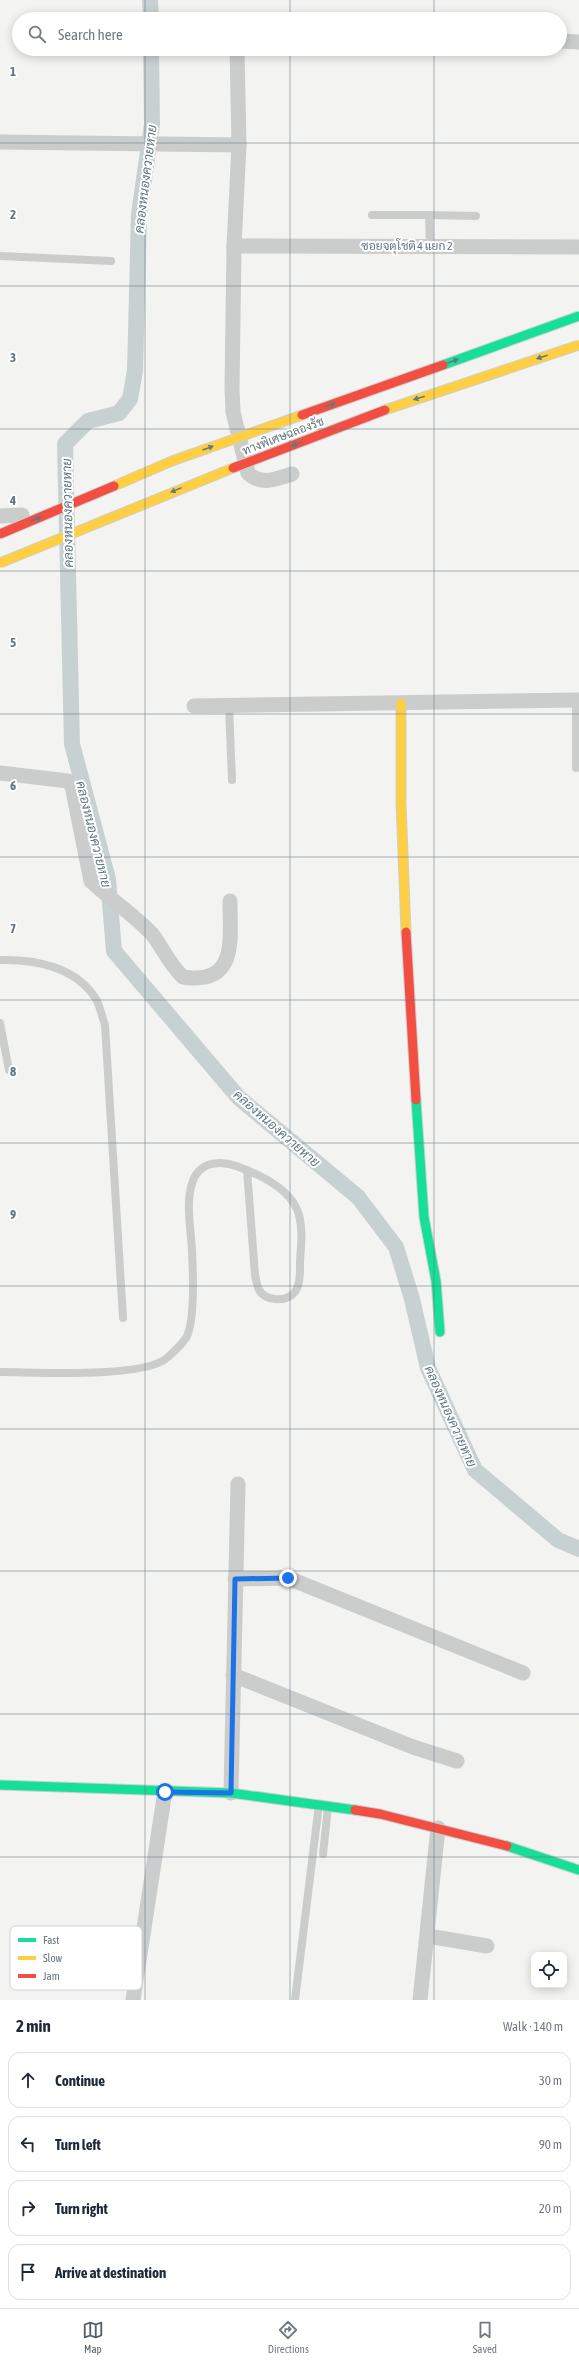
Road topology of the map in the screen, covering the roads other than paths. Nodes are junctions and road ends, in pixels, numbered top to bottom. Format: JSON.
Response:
{"nodes":[{"id":1,"x":567,"y":41,"type":"edge"},
{"id":2,"x":579,"y":42,"type":"edge"},
{"id":3,"x":237,"y":56,"type":"edge"},
{"id":4,"x":0,"y":142,"type":"edge"},
{"id":5,"x":239,"y":145,"type":"junction"},
{"id":6,"x":372,"y":215,"type":"dead end"},
{"id":7,"x":429,"y":215,"type":"junction"},
{"id":8,"x":476,"y":216,"type":"dead end"},
{"id":9,"x":234,"y":246,"type":"junction"},
{"id":10,"x":430,"y":246,"type":"junction"},
{"id":11,"x":579,"y":247,"type":"edge"},
{"id":12,"x":0,"y":256,"type":"edge"},
{"id":13,"x":111,"y":260,"type":"dead end"},
{"id":14,"x":579,"y":316,"type":"edge"},
{"id":15,"x":579,"y":345,"type":"edge"},
{"id":16,"x":292,"y":474,"type":"dead end"},
{"id":17,"x":22,"y":515,"type":"dead end"},
{"id":18,"x":0,"y":516,"type":"edge"},
{"id":19,"x":0,"y":534,"type":"edge"},
{"id":20,"x":0,"y":563,"type":"edge"},
{"id":21,"x":577,"y":700,"type":"edge"},
{"id":22,"x":401,"y":703,"type":"junction"},
{"id":23,"x":229,"y":705,"type":"junction"},
{"id":24,"x":194,"y":706,"type":"dead end"},
{"id":25,"x":576,"y":768,"type":"dead end"},
{"id":26,"x":0,"y":773,"type":"edge"},
{"id":27,"x":232,"y":780,"type":"dead end"},
{"id":28,"x":230,"y":901,"type":"dead end"},
{"id":29,"x":0,"y":960,"type":"edge"},
{"id":30,"x":0,"y":1023,"type":"edge"},
{"id":31,"x":9,"y":1070,"type":"dead end"},
{"id":32,"x":247,"y":1170,"type":"junction"},
{"id":33,"x":123,"y":1318,"type":"dead end"},
{"id":34,"x":440,"y":1332,"type":"dead end"},
{"id":35,"x":0,"y":1372,"type":"edge"},
{"id":36,"x":238,"y":1484,"type":"dead end"},
{"id":37,"x":235,"y":1579,"type":"junction"},
{"id":38,"x":523,"y":1673,"type":"dead end"},
{"id":39,"x":233,"y":1675,"type":"junction"},
{"id":40,"x":457,"y":1761,"type":"dead end"},
{"id":41,"x":0,"y":1785,"type":"edge"},
{"id":42,"x":165,"y":1792,"type":"junction"},
{"id":43,"x":231,"y":1793,"type":"junction"},
{"id":44,"x":319,"y":1804,"type":"junction"},
{"id":45,"x":328,"y":1807,"type":"junction"},
{"id":46,"x":438,"y":1828,"type":"junction"},
{"id":47,"x":323,"y":1854,"type":"dead end"},
{"id":48,"x":579,"y":1870,"type":"edge"},
{"id":49,"x":428,"y":1936,"type":"junction"},
{"id":50,"x":142,"y":1942,"type":"edge"},
{"id":51,"x":486,"y":1946,"type":"dead end"},
{"id":52,"x":135,"y":1990,"type":"edge"},
{"id":53,"x":133,"y":2000,"type":"edge"},
{"id":54,"x":295,"y":2000,"type":"edge"},
{"id":55,"x":420,"y":2000,"type":"edge"}],
"edges":[{"from":1,"to":2,"type":"street"},
{"from":3,"to":5,"type":"street"},
{"from":4,"to":5,"type":"street"},
{"from":5,"to":9,"type":"street"},
{"from":6,"to":7,"type":"lane"},
{"from":7,"to":8,"type":"lane"},
{"from":7,"to":10,"type":"lane"},
{"from":9,"to":10,"type":"street","name":"ซอยจตุโชติ 4 แยก 2"},
{"from":9,"to":16,"type":"street"},
{"from":10,"to":11,"type":"street","name":"ซอยจตุโชติ 4 แยก 2"},
{"from":12,"to":13,"type":"lane"},
{"from":19,"to":14,"type":"main road","name":"ทางพิเศษฉลองรัช","one_way":true,"bridge":true},
{"from":15,"to":20,"type":"main road","name":"ทางพิเศษฉลองรัช","one_way":true,"bridge":true},
{"from":17,"to":18,"type":"street"},
{"from":21,"to":22,"type":"street"},
{"from":21,"to":25,"type":"lane"},
{"from":22,"to":23,"type":"street"},
{"from":22,"to":34,"type":"main road"},
{"from":23,"to":24,"type":"street"},
{"from":23,"to":27,"type":"lane"},
{"from":26,"to":28,"type":"street"},
{"from":29,"to":33,"type":"lane"},
{"from":30,"to":31,"type":"lane"},
{"from":32,"to":32,"type":"lane"},
{"from":32,"to":35,"type":"lane"},
{"from":36,"to":37,"type":"street"},
{"from":37,"to":38,"type":"street"},
{"from":37,"to":39,"type":"street"},
{"from":39,"to":40,"type":"street"},
{"from":39,"to":43,"type":"street"},
{"from":41,"to":42,"type":"main road"},
{"from":42,"to":43,"type":"main road"},
{"from":42,"to":50,"type":"street"},
{"from":43,"to":44,"type":"main road"},
{"from":44,"to":45,"type":"main road"},
{"from":44,"to":54,"type":"lane"},
{"from":45,"to":46,"type":"main road"},
{"from":45,"to":47,"type":"lane"},
{"from":46,"to":48,"type":"main road"},
{"from":46,"to":49,"type":"street"},
{"from":49,"to":51,"type":"street"},
{"from":49,"to":55,"type":"street"},
{"from":52,"to":53,"type":"street"}]}
